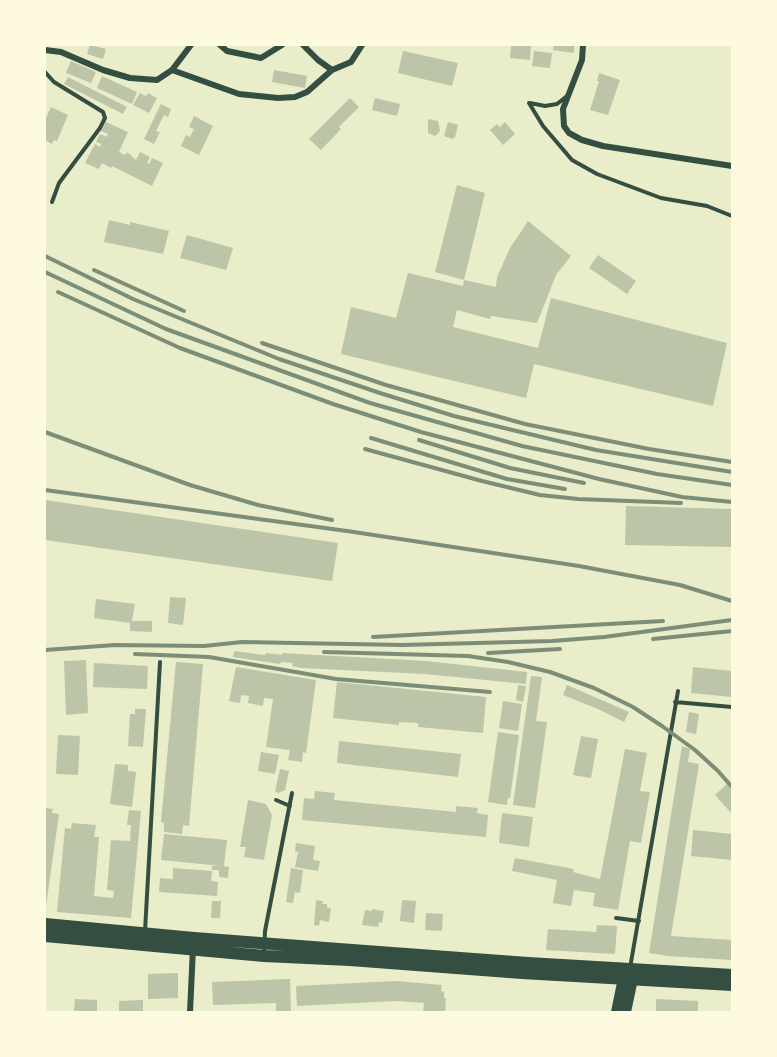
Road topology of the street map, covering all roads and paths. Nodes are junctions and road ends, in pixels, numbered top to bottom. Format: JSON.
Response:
{"nodes":[{"id":1,"x":190,"y":45,"type":"edge"},
{"id":2,"x":220,"y":45,"type":"edge"},
{"id":3,"x":282,"y":45,"type":"edge"},
{"id":4,"x":303,"y":45,"type":"edge"},
{"id":5,"x":362,"y":45,"type":"edge"},
{"id":6,"x":583,"y":45,"type":"edge"},
{"id":7,"x":45,"y":50,"type":"edge"},
{"id":8,"x":172,"y":70,"type":"junction"},
{"id":9,"x":332,"y":70,"type":"junction"},
{"id":10,"x":45,"y":72,"type":"edge"},
{"id":11,"x":571,"y":90,"type":"junction"},
{"id":12,"x":732,"y":166,"type":"edge"},
{"id":13,"x":52,"y":202,"type":"dead end"},
{"id":14,"x":732,"y":216,"type":"edge"},
{"id":15,"x":160,"y":662,"type":"dead end"},
{"id":16,"x":678,"y":690,"type":"dead end"},
{"id":17,"x":675,"y":702,"type":"junction"},
{"id":18,"x":732,"y":707,"type":"edge"},
{"id":19,"x":292,"y":793,"type":"dead end"},
{"id":20,"x":276,"y":800,"type":"dead end"},
{"id":21,"x":290,"y":806,"type":"junction"},
{"id":22,"x":616,"y":918,"type":"dead end"},
{"id":23,"x":639,"y":921,"type":"junction"},
{"id":24,"x":45,"y":924,"type":"edge"},
{"id":25,"x":144,"y":933,"type":"junction"},
{"id":26,"x":45,"y":936,"type":"edge"},
{"id":27,"x":193,"y":944,"type":"junction"},
{"id":28,"x":264,"y":950,"type":"junction"},
{"id":29,"x":628,"y":975,"type":"junction"},
{"id":30,"x":732,"y":975,"type":"edge"},
{"id":31,"x":732,"y":985,"type":"edge"},
{"id":32,"x":190,"y":1012,"type":"edge"},
{"id":33,"x":616,"y":1012,"type":"edge"},
{"id":34,"x":626,"y":1012,"type":"edge"}],
"edges":[{"from":1,"to":8,"type":"street"},
{"from":2,"to":3,"type":"street"},
{"from":4,"to":9,"type":"street"},
{"from":5,"to":9,"type":"street"},
{"from":6,"to":11,"type":"street"},
{"from":7,"to":8,"type":"street"},
{"from":8,"to":9,"type":"street"},
{"from":10,"to":13,"type":"lane"},
{"from":11,"to":12,"type":"street"},
{"from":11,"to":14,"type":"lane"},
{"from":15,"to":25,"type":"lane"},
{"from":16,"to":17,"type":"lane"},
{"from":17,"to":18,"type":"lane"},
{"from":17,"to":23,"type":"lane"},
{"from":19,"to":21,"type":"lane"},
{"from":20,"to":21,"type":"lane"},
{"from":21,"to":28,"type":"lane"},
{"from":22,"to":23,"type":"lane"},
{"from":23,"to":29,"type":"lane"},
{"from":24,"to":25,"type":"main road"},
{"from":25,"to":27,"type":"main road"},
{"from":26,"to":27,"type":"main road"},
{"from":27,"to":28,"type":"main road"},
{"from":27,"to":32,"type":"street"},
{"from":28,"to":29,"type":"main road"},
{"from":29,"to":30,"type":"main road"},
{"from":29,"to":31,"type":"main road"},
{"from":29,"to":33,"type":"main road"},
{"from":29,"to":34,"type":"main road"}]}
